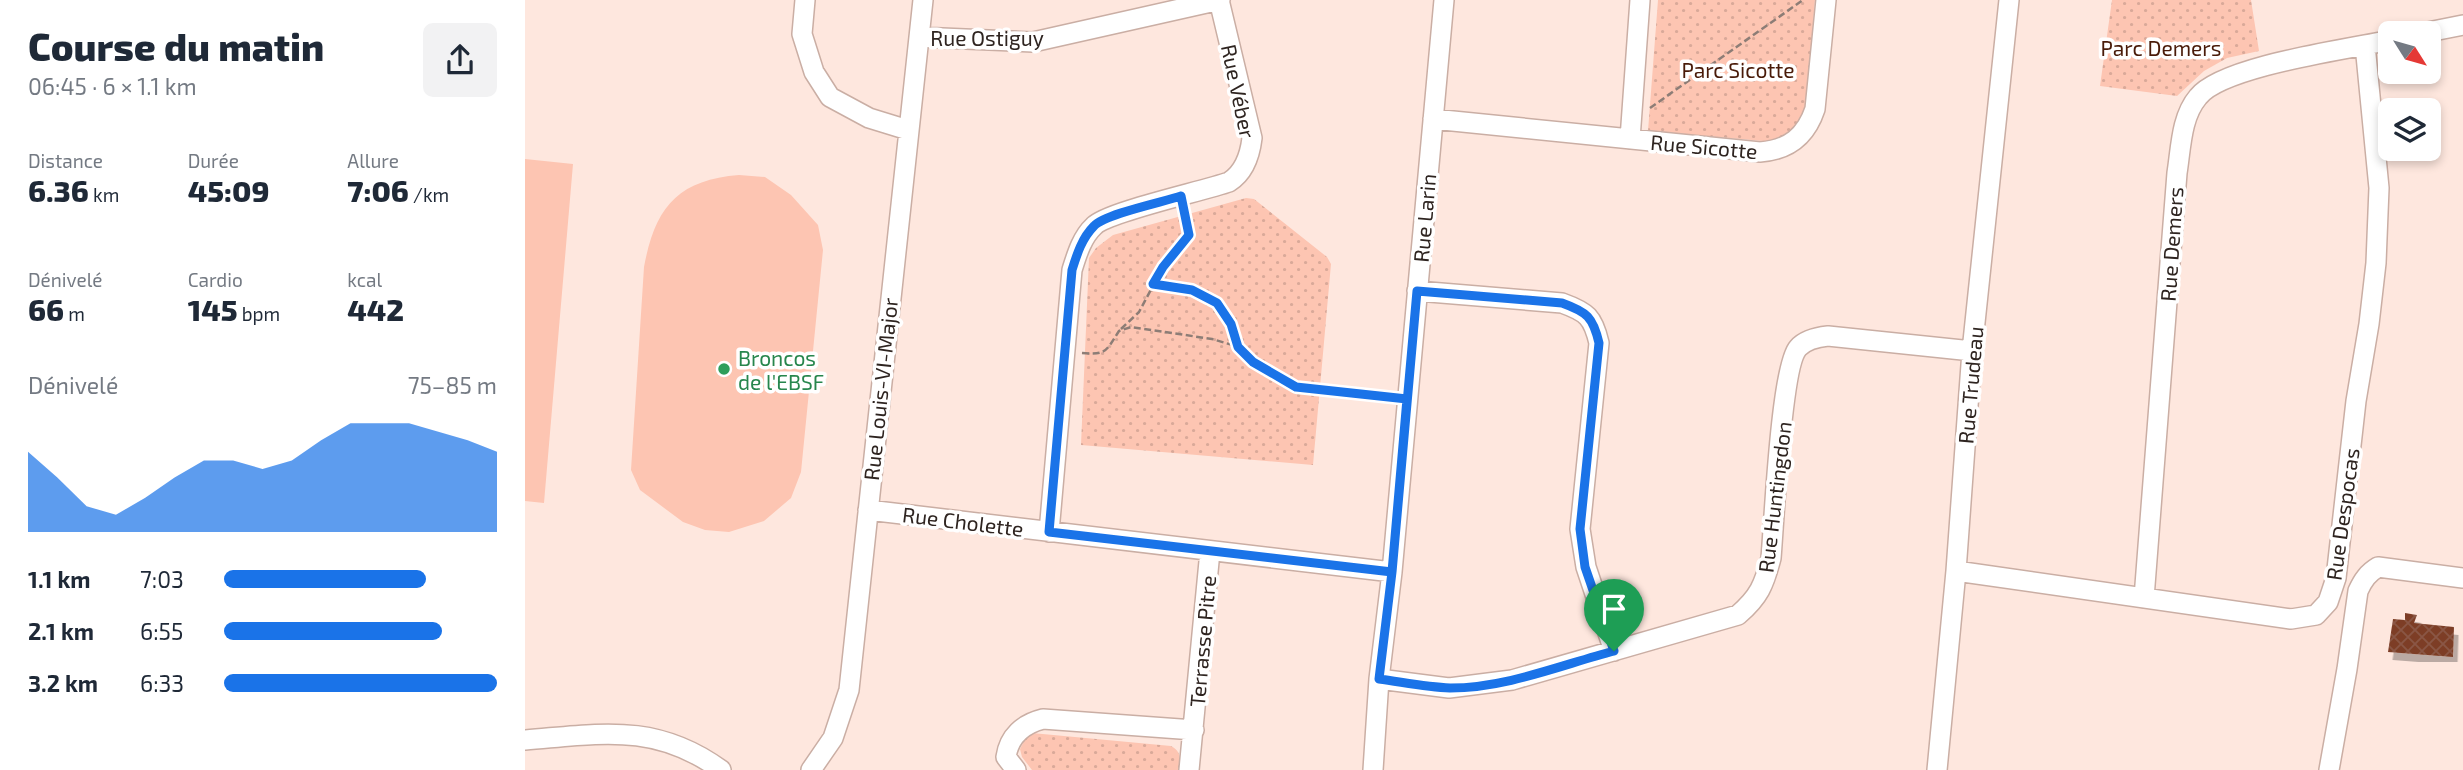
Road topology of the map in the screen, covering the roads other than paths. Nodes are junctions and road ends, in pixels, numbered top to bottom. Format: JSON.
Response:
{"nodes":[{"id":1,"x":805,"y":0,"type":"edge"},
{"id":2,"x":923,"y":0,"type":"edge"},
{"id":3,"x":1220,"y":0,"type":"edge"},
{"id":4,"x":1444,"y":0,"type":"edge"},
{"id":5,"x":1640,"y":0,"type":"edge"},
{"id":6,"x":1826,"y":0,"type":"edge"},
{"id":7,"x":2009,"y":0,"type":"edge"},
{"id":8,"x":2463,"y":25,"type":"edge"},
{"id":9,"x":2441,"y":29,"type":"edge"},
{"id":10,"x":919,"y":37,"type":"junction"},
{"id":11,"x":2378,"y":43,"type":"edge"},
{"id":12,"x":2364,"y":46,"type":"junction"},
{"id":13,"x":1433,"y":120,"type":"junction"},
{"id":14,"x":908,"y":130,"type":"junction"},
{"id":15,"x":1630,"y":139,"type":"junction"},
{"id":16,"x":1417,"y":291,"type":"junction"},
{"id":17,"x":1972,"y":351,"type":"junction"},
{"id":18,"x":867,"y":510,"type":"junction"},
{"id":19,"x":1049,"y":532,"type":"junction"},
{"id":20,"x":1210,"y":551,"type":"junction"},
{"id":21,"x":1956,"y":571,"type":"junction"},
{"id":22,"x":1392,"y":572,"type":"junction"},
{"id":23,"x":2463,"y":578,"type":"edge"},
{"id":24,"x":2144,"y":598,"type":"junction"},
{"id":25,"x":1614,"y":651,"type":"junction"},
{"id":26,"x":1379,"y":679,"type":"junction"},
{"id":27,"x":1194,"y":730,"type":"junction"},
{"id":28,"x":525,"y":740,"type":"edge"},
{"id":29,"x":720,"y":770,"type":"edge"},
{"id":30,"x":811,"y":770,"type":"edge"},
{"id":31,"x":1016,"y":770,"type":"edge"},
{"id":32,"x":1189,"y":770,"type":"edge"},
{"id":33,"x":1373,"y":770,"type":"edge"},
{"id":34,"x":1937,"y":770,"type":"edge"},
{"id":35,"x":2329,"y":770,"type":"edge"}],
"edges":[{"from":1,"to":14,"type":"street"},
{"from":2,"to":10,"type":"street","name":"Rue Louis-VI-Major"},
{"from":3,"to":10,"type":"street","name":"Rue Ostiguy"},
{"from":3,"to":19,"type":"street","name":"Rue Véber"},
{"from":4,"to":13,"type":"street","name":"Rue Larin"},
{"from":5,"to":15,"type":"street","name":"Rue Sicotte"},
{"from":6,"to":15,"type":"street","name":"Rue Sicotte"},
{"from":7,"to":17,"type":"street","name":"Rue Trudeau"},
{"from":8,"to":9,"type":"street"},
{"from":10,"to":14,"type":"street","name":"Rue Louis-VI-Major"},
{"from":11,"to":12,"type":"street","name":"Rue Demers"},
{"from":12,"to":24,"type":"street","name":"Rue Demers"},
{"from":12,"to":24,"type":"street","name":"Rue Despocas"},
{"from":13,"to":15,"type":"street","name":"Rue Sicotte"},
{"from":13,"to":16,"type":"street","name":"Rue Larin"},
{"from":14,"to":18,"type":"street","name":"Rue Louis-VI-Major"},
{"from":16,"to":22,"type":"street","name":"Rue Larin"},
{"from":16,"to":25,"type":"street"},
{"from":17,"to":21,"type":"street","name":"Rue Trudeau"},
{"from":17,"to":25,"type":"street","name":"Rue Huntingdon"},
{"from":18,"to":19,"type":"street","name":"Rue Cholette"},
{"from":18,"to":30,"type":"street","name":"Rue Louis-VI-Major"},
{"from":19,"to":20,"type":"street","name":"Rue Cholette"},
{"from":20,"to":22,"type":"street","name":"Rue Cholette"},
{"from":20,"to":27,"type":"street","name":"Terrasse Pitre"},
{"from":21,"to":24,"type":"street","name":"Rue Despocas"},
{"from":21,"to":34,"type":"street","name":"Rue Trudeau"},
{"from":22,"to":26,"type":"street","name":"Rue Larin"},
{"from":23,"to":35,"type":"street"},
{"from":25,"to":26,"type":"street","name":"Rue Huntingdon"},
{"from":26,"to":33,"type":"street","name":"Rue Larin"},
{"from":27,"to":31,"type":"street","name":"Terrasse Pitre"},
{"from":27,"to":32,"type":"street","name":"Terrasse Pitre"},
{"from":28,"to":29,"type":"street"}]}
